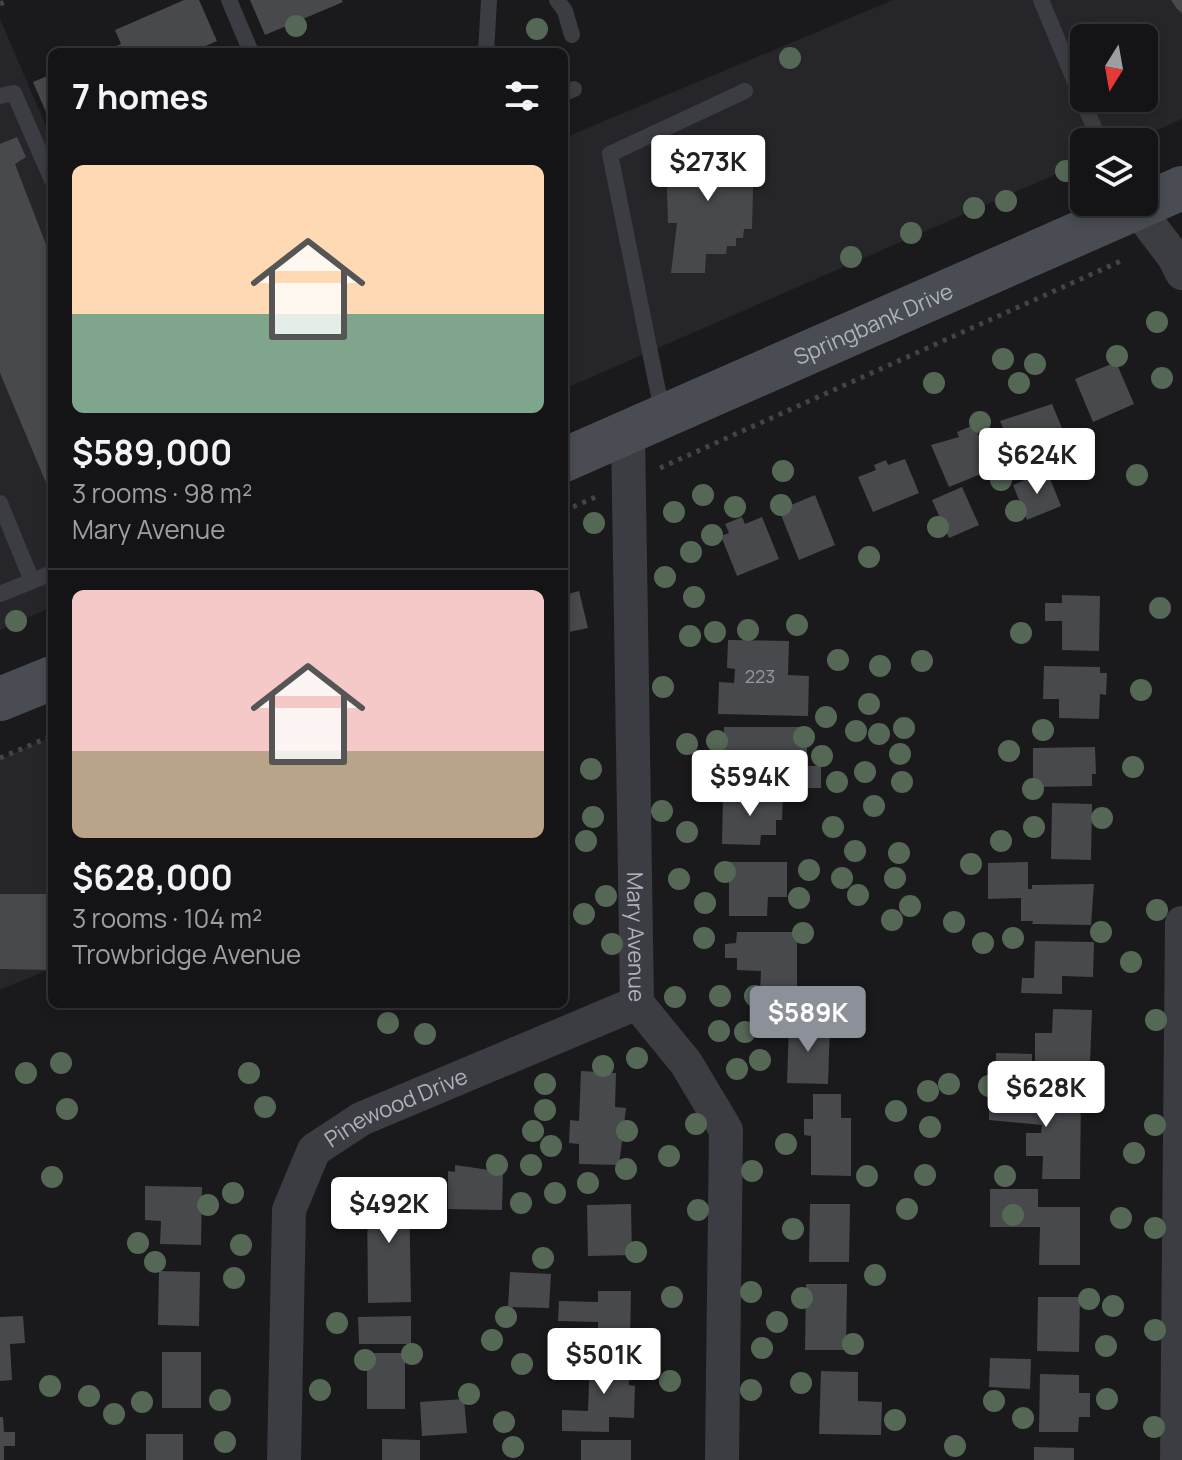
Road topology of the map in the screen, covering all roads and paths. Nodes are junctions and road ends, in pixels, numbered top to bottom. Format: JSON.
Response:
{"nodes":[{"id":1,"x":9,"y":0,"type":"edge"},
{"id":2,"x":229,"y":0,"type":"edge"},
{"id":3,"x":489,"y":0,"type":"edge"},
{"id":4,"x":557,"y":0,"type":"edge"},
{"id":5,"x":1041,"y":0,"type":"edge"},
{"id":6,"x":0,"y":4,"type":"edge"},
{"id":7,"x":572,"y":35,"type":"dead end"},
{"id":8,"x":249,"y":48,"type":"edge"},
{"id":9,"x":486,"y":48,"type":"edge"},
{"id":10,"x":745,"y":91,"type":"dead end"},
{"id":11,"x":0,"y":96,"type":"edge"},
{"id":12,"x":1094,"y":128,"type":"edge"},
{"id":13,"x":48,"y":171,"type":"edge"},
{"id":14,"x":1182,"y":188,"type":"edge"},
{"id":15,"x":1158,"y":196,"type":"edge"},
{"id":16,"x":1108,"y":216,"type":"edge"},
{"id":17,"x":1143,"y":216,"type":"edge"},
{"id":18,"x":1121,"y":261,"type":"dead end"},
{"id":19,"x":1182,"y":273,"type":"edge"},
{"id":20,"x":646,"y":425,"type":"junction"},
{"id":21,"x":568,"y":458,"type":"edge"},
{"id":22,"x":630,"y":482,"type":"junction"},
{"id":23,"x":0,"y":503,"type":"edge"},
{"id":24,"x":568,"y":509,"type":"edge"},
{"id":25,"x":48,"y":575,"type":"edge"},
{"id":26,"x":32,"y":581,"type":"junction"},
{"id":27,"x":0,"y":594,"type":"edge"},
{"id":28,"x":48,"y":680,"type":"edge"},
{"id":29,"x":0,"y":699,"type":"edge"},
{"id":30,"x":48,"y":738,"type":"edge"},
{"id":31,"x":0,"y":758,"type":"edge"},
{"id":32,"x":1182,"y":923,"type":"edge"},
{"id":33,"x":637,"y":1003,"type":"junction"},
{"id":34,"x":284,"y":1460,"type":"edge"},
{"id":35,"x":722,"y":1460,"type":"edge"},
{"id":36,"x":1177,"y":1460,"type":"edge"}],
"edges":[{"from":1,"to":6,"type":"path"},
{"from":2,"to":8,"type":"lane"},
{"from":3,"to":9,"type":"lane"},
{"from":4,"to":7,"type":"lane"},
{"from":5,"to":12,"type":"lane"},
{"from":10,"to":20,"type":"lane"},
{"from":11,"to":13,"type":"lane"},
{"from":14,"to":15,"type":"main road","name":"Springbank Drive"},
{"from":16,"to":20,"type":"main road","name":"Springbank Drive"},
{"from":17,"to":19,"type":"street"},
{"from":18,"to":22,"type":"path"},
{"from":20,"to":21,"type":"main road","name":"Springbank Drive"},
{"from":20,"to":22,"type":"street","name":"Mary Avenue"},
{"from":22,"to":24,"type":"path"},
{"from":22,"to":33,"type":"street","name":"Mary Avenue"},
{"from":23,"to":26,"type":"lane"},
{"from":25,"to":26,"type":"lane"},
{"from":26,"to":27,"type":"lane"},
{"from":28,"to":29,"type":"main road"},
{"from":30,"to":31,"type":"path"},
{"from":32,"to":36,"type":"street"},
{"from":33,"to":34,"type":"street","name":"Pinewood Drive"},
{"from":33,"to":35,"type":"street","name":"Mary Avenue"}]}
